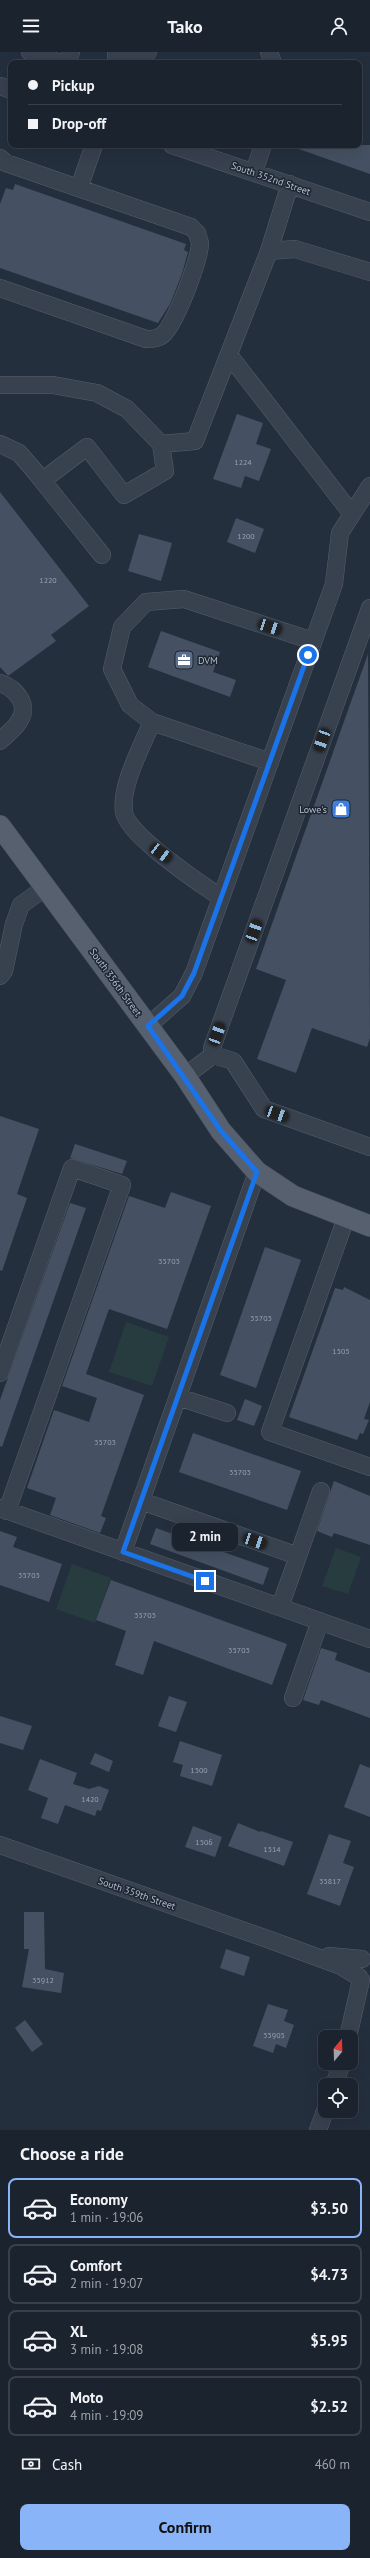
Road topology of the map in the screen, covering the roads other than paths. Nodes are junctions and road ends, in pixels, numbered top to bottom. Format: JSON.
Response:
{"nodes":[{"id":1,"x":30,"y":52,"type":"edge"},
{"id":2,"x":125,"y":52,"type":"edge"},
{"id":3,"x":148,"y":52,"type":"edge"},
{"id":4,"x":52,"y":60,"type":"edge"},
{"id":5,"x":93,"y":148,"type":"edge"},
{"id":6,"x":181,"y":148,"type":"edge"},
{"id":7,"x":262,"y":148,"type":"edge"},
{"id":8,"x":0,"y":159,"type":"edge"},
{"id":9,"x":254,"y":172,"type":"junction"},
{"id":10,"x":290,"y":184,"type":"junction"},
{"id":11,"x":79,"y":188,"type":"junction"},
{"id":12,"x":370,"y":212,"type":"edge"},
{"id":13,"x":269,"y":252,"type":"junction"},
{"id":14,"x":370,"y":272,"type":"edge"},
{"id":15,"x":0,"y":288,"type":"edge"},
{"id":16,"x":229,"y":355,"type":"junction"},
{"id":17,"x":0,"y":385,"type":"edge"},
{"id":18,"x":0,"y":444,"type":"edge"},
{"id":19,"x":161,"y":444,"type":"junction"},
{"id":20,"x":43,"y":480,"type":"junction"},
{"id":21,"x":370,"y":486,"type":"edge"},
{"id":22,"x":352,"y":514,"type":"junction"},
{"id":23,"x":102,"y":555,"type":"dead end"},
{"id":24,"x":370,"y":608,"type":"edge"},
{"id":25,"x":313,"y":641,"type":"junction"},
{"id":26,"x":0,"y":683,"type":"edge"},
{"id":27,"x":152,"y":722,"type":"junction"},
{"id":28,"x":0,"y":741,"type":"edge"},
{"id":29,"x":270,"y":762,"type":"junction"},
{"id":30,"x":0,"y":826,"type":"edge"},
{"id":31,"x":46,"y":887,"type":"junction"},
{"id":32,"x":221,"y":898,"type":"junction"},
{"id":33,"x":0,"y":976,"type":"edge"},
{"id":34,"x":148,"y":1026,"type":"junction"},
{"id":35,"x":213,"y":1055,"type":"junction"},
{"id":36,"x":185,"y":1076,"type":"junction"},
{"id":37,"x":370,"y":1147,"type":"edge"},
{"id":38,"x":257,"y":1172,"type":"junction"},
{"id":39,"x":346,"y":1218,"type":"junction"},
{"id":40,"x":370,"y":1226,"type":"edge"},
{"id":41,"x":0,"y":1373,"type":"edge"},
{"id":42,"x":178,"y":1397,"type":"junction"},
{"id":43,"x":227,"y":1413,"type":"dead end"},
{"id":44,"x":370,"y":1467,"type":"edge"},
{"id":45,"x":321,"y":1491,"type":"dead end"},
{"id":46,"x":141,"y":1501,"type":"junction"},
{"id":47,"x":3,"y":1510,"type":"edge"},
{"id":48,"x":123,"y":1552,"type":"junction"},
{"id":49,"x":298,"y":1556,"type":"junction"},
{"id":50,"x":280,"y":1607,"type":"junction"},
{"id":51,"x":320,"y":1621,"type":"junction"},
{"id":52,"x":370,"y":1639,"type":"edge"},
{"id":53,"x":293,"y":1698,"type":"dead end"},
{"id":54,"x":0,"y":1845,"type":"edge"},
{"id":55,"x":273,"y":1940,"type":"junction"},
{"id":56,"x":366,"y":1958,"type":"edge"},
{"id":57,"x":364,"y":1981,"type":"edge"},
{"id":58,"x":370,"y":1995,"type":"edge"},
{"id":59,"x":350,"y":2030,"type":"edge"},
{"id":60,"x":356,"y":2030,"type":"edge"},
{"id":61,"x":322,"y":2118,"type":"edge"},
{"id":62,"x":318,"y":2130,"type":"edge"}],
"edges":[{"from":1,"to":4,"type":"street"},
{"from":2,"to":3,"type":"street"},
{"from":5,"to":11,"type":"street"},
{"from":6,"to":9,"type":"street","name":"South 352nd Street"},
{"from":7,"to":9,"type":"street"},
{"from":8,"to":11,"type":"street"},
{"from":9,"to":10,"type":"street","name":"South 352nd Street"},
{"from":10,"to":12,"type":"street","name":"South 352nd Street"},
{"from":10,"to":13,"type":"street"},
{"from":11,"to":15,"type":"street"},
{"from":13,"to":14,"type":"street"},
{"from":13,"to":16,"type":"street"},
{"from":16,"to":19,"type":"street"},
{"from":16,"to":22,"type":"street"},
{"from":17,"to":19,"type":"street"},
{"from":18,"to":20,"type":"street"},
{"from":19,"to":20,"type":"street"},
{"from":20,"to":23,"type":"street"},
{"from":21,"to":22,"type":"street"},
{"from":22,"to":25,"type":"street"},
{"from":24,"to":35,"type":"street"},
{"from":25,"to":27,"type":"street"},
{"from":25,"to":29,"type":"street"},
{"from":26,"to":28,"type":"street"},
{"from":27,"to":29,"type":"street"},
{"from":27,"to":32,"type":"street"},
{"from":29,"to":32,"type":"street"},
{"from":30,"to":31,"type":"main road","name":"South 356th Street"},
{"from":31,"to":33,"type":"street"},
{"from":31,"to":34,"type":"main road","name":"South 356th Street"},
{"from":32,"to":34,"type":"street"},
{"from":34,"to":36,"type":"main road","name":"South 356th Street"},
{"from":35,"to":36,"type":"street"},
{"from":35,"to":37,"type":"street"},
{"from":36,"to":38,"type":"main road","name":"South 356th Street"},
{"from":38,"to":39,"type":"main road","name":"South 356th Street"},
{"from":38,"to":42,"type":"street"},
{"from":39,"to":40,"type":"main road","name":"South 356th Street"},
{"from":39,"to":44,"type":"street"},
{"from":41,"to":47,"type":"street"},
{"from":42,"to":43,"type":"street"},
{"from":42,"to":46,"type":"street"},
{"from":45,"to":49,"type":"street"},
{"from":46,"to":48,"type":"street"},
{"from":46,"to":49,"type":"street"},
{"from":47,"to":48,"type":"street"},
{"from":48,"to":50,"type":"street"},
{"from":49,"to":50,"type":"street"},
{"from":50,"to":51,"type":"street"},
{"from":51,"to":52,"type":"street"},
{"from":51,"to":53,"type":"street"},
{"from":54,"to":55,"type":"street","name":"South 359th Street"},
{"from":55,"to":56,"type":"street","name":"South 359th Street"},
{"from":55,"to":57,"type":"street","name":"South 359th Street"},
{"from":56,"to":57,"type":"street"},
{"from":57,"to":59,"type":"street"},
{"from":58,"to":60,"type":"street"},
{"from":61,"to":62,"type":"street"}]}
